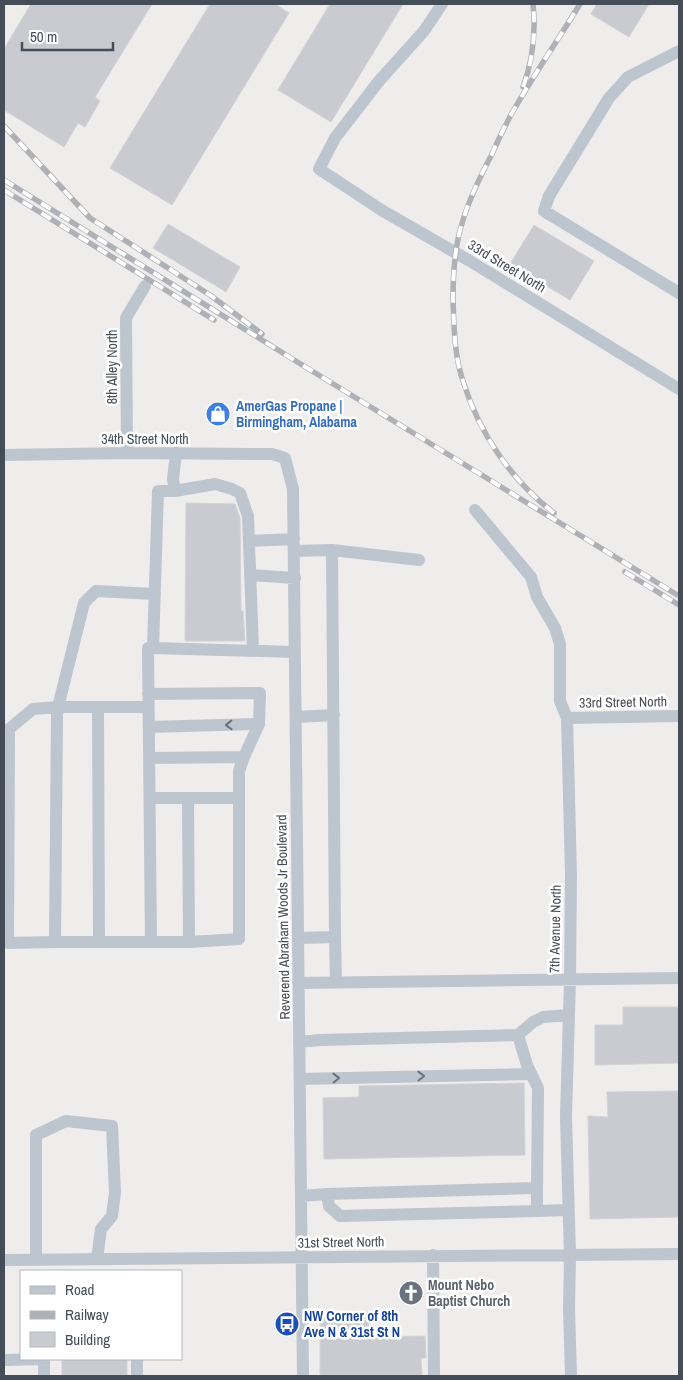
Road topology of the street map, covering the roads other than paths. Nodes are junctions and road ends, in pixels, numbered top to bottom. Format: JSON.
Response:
{"nodes":[{"id":1,"x":442,"y":4,"type":"edge"},
{"id":2,"x":679,"y":50,"type":"edge"},
{"id":3,"x":145,"y":286,"type":"dead end"},
{"id":4,"x":679,"y":293,"type":"edge"},
{"id":5,"x":679,"y":389,"type":"edge"},
{"id":6,"x":127,"y":453,"type":"junction"},
{"id":7,"x":176,"y":454,"type":"junction"},
{"id":8,"x":4,"y":455,"type":"edge"},
{"id":9,"x":285,"y":458,"type":"joint"},
{"id":10,"x":175,"y":491,"type":"junction"},
{"id":11,"x":475,"y":510,"type":"dead end"},
{"id":12,"x":249,"y":541,"type":"junction"},
{"id":13,"x":294,"y":545,"type":"junction"},
{"id":14,"x":332,"y":550,"type":"junction"},
{"id":15,"x":419,"y":560,"type":"dead end"},
{"id":16,"x":250,"y":575,"type":"junction"},
{"id":17,"x":294,"y":578,"type":"junction"},
{"id":18,"x":155,"y":594,"type":"junction"},
{"id":19,"x":153,"y":648,"type":"junction"},
{"id":20,"x":253,"y":650,"type":"junction"},
{"id":21,"x":295,"y":652,"type":"junction"},
{"id":22,"x":148,"y":701,"type":"junction"},
{"id":23,"x":58,"y":707,"type":"junction"},
{"id":24,"x":98,"y":707,"type":"junction"},
{"id":25,"x":334,"y":715,"type":"junction"},
{"id":26,"x":679,"y":716,"type":"edge"},
{"id":27,"x":296,"y":717,"type":"junction"},
{"id":28,"x":568,"y":718,"type":"junction"},
{"id":29,"x":259,"y":724,"type":"junction"},
{"id":30,"x":149,"y":727,"type":"junction"},
{"id":31,"x":244,"y":757,"type":"junction"},
{"id":32,"x":149,"y":758,"type":"junction"},
{"id":33,"x":150,"y":798,"type":"junction"},
{"id":34,"x":238,"y":798,"type":"junction"},
{"id":35,"x":188,"y":799,"type":"junction"},
{"id":36,"x":335,"y":937,"type":"junction"},
{"id":37,"x":298,"y":938,"type":"junction"},
{"id":38,"x":55,"y":942,"type":"junction"},
{"id":39,"x":99,"y":942,"type":"junction"},
{"id":40,"x":151,"y":942,"type":"junction"},
{"id":41,"x":190,"y":942,"type":"junction"},
{"id":42,"x":679,"y":978,"type":"edge"},
{"id":43,"x":570,"y":979,"type":"junction"},
{"id":44,"x":336,"y":982,"type":"junction"},
{"id":45,"x":298,"y":983,"type":"junction"},
{"id":46,"x":569,"y":1015,"type":"junction"},
{"id":47,"x":518,"y":1035,"type":"junction"},
{"id":48,"x":299,"y":1042,"type":"junction"},
{"id":49,"x":531,"y":1074,"type":"junction"},
{"id":50,"x":300,"y":1079,"type":"junction"},
{"id":51,"x":537,"y":1188,"type":"junction"},
{"id":52,"x":327,"y":1194,"type":"junction"},
{"id":53,"x":301,"y":1196,"type":"junction"},
{"id":54,"x":568,"y":1210,"type":"junction"},
{"id":55,"x":537,"y":1211,"type":"junction"},
{"id":56,"x":679,"y":1254,"type":"edge"},
{"id":57,"x":433,"y":1255,"type":"junction"},
{"id":58,"x":570,"y":1255,"type":"junction"},
{"id":59,"x":302,"y":1258,"type":"junction"},
{"id":60,"x":4,"y":1260,"type":"edge"},
{"id":61,"x":97,"y":1260,"type":"junction"},
{"id":62,"x":41,"y":1264,"type":"edge"},
{"id":63,"x":135,"y":1265,"type":"edge"},
{"id":64,"x":4,"y":1360,"type":"edge"},
{"id":65,"x":20,"y":1360,"type":"edge"},
{"id":66,"x":44,"y":1360,"type":"edge"},
{"id":67,"x":137,"y":1360,"type":"edge"},
{"id":68,"x":44,"y":1376,"type":"edge"},
{"id":69,"x":137,"y":1376,"type":"edge"},
{"id":70,"x":303,"y":1376,"type":"edge"},
{"id":71,"x":434,"y":1376,"type":"edge"},
{"id":72,"x":571,"y":1376,"type":"edge"}],
"edges":[{"from":1,"to":5,"type":"street","name":"33rd Street North"},
{"from":2,"to":4,"type":"street"},
{"from":3,"to":6,"type":"street","name":"8th Alley North"},
{"from":6,"to":7,"type":"street","name":"34th Street North"},
{"from":6,"to":8,"type":"street","name":"34th Street North"},
{"from":7,"to":9,"type":"street","name":"34th Street North"},
{"from":7,"to":10,"type":"street"},
{"from":9,"to":13,"type":"street","name":"Reverend Abraham Woods Jr Boulevard"},
{"from":10,"to":12,"type":"street"},
{"from":10,"to":18,"type":"street"},
{"from":11,"to":28,"type":"street","name":"7th Avenue North"},
{"from":12,"to":13,"type":"street"},
{"from":12,"to":16,"type":"street"},
{"from":13,"to":14,"type":"street"},
{"from":13,"to":17,"type":"street","name":"Reverend Abraham Woods Jr Boulevard"},
{"from":14,"to":15,"type":"street"},
{"from":14,"to":25,"type":"street"},
{"from":16,"to":17,"type":"street"},
{"from":16,"to":20,"type":"street"},
{"from":17,"to":21,"type":"street","name":"Reverend Abraham Woods Jr Boulevard"},
{"from":18,"to":19,"type":"street"},
{"from":18,"to":23,"type":"street"},
{"from":19,"to":20,"type":"street"},
{"from":19,"to":22,"type":"street"},
{"from":20,"to":21,"type":"street"},
{"from":21,"to":27,"type":"street","name":"Reverend Abraham Woods Jr Boulevard"},
{"from":22,"to":24,"type":"street"},
{"from":22,"to":29,"type":"street"},
{"from":22,"to":30,"type":"street"},
{"from":23,"to":24,"type":"street"},
{"from":23,"to":38,"type":"street"},
{"from":23,"to":38,"type":"street"},
{"from":24,"to":39,"type":"street"},
{"from":25,"to":27,"type":"street"},
{"from":25,"to":36,"type":"street"},
{"from":26,"to":28,"type":"street","name":"33rd Street North"},
{"from":27,"to":37,"type":"street","name":"Reverend Abraham Woods Jr Boulevard"},
{"from":28,"to":43,"type":"street","name":"7th Avenue North"},
{"from":29,"to":30,"type":"street","one_way":true},
{"from":29,"to":31,"type":"street"},
{"from":30,"to":32,"type":"street"},
{"from":31,"to":32,"type":"street"},
{"from":31,"to":34,"type":"street"},
{"from":32,"to":33,"type":"street"},
{"from":33,"to":35,"type":"street"},
{"from":33,"to":40,"type":"street"},
{"from":34,"to":35,"type":"street"},
{"from":34,"to":41,"type":"street"},
{"from":35,"to":41,"type":"street"},
{"from":36,"to":37,"type":"street"},
{"from":36,"to":44,"type":"street"},
{"from":37,"to":45,"type":"street","name":"Reverend Abraham Woods Jr Boulevard"},
{"from":38,"to":39,"type":"street"},
{"from":39,"to":40,"type":"street"},
{"from":40,"to":41,"type":"street"},
{"from":42,"to":43,"type":"street"},
{"from":43,"to":44,"type":"street"},
{"from":43,"to":46,"type":"street","name":"7th Avenue North"},
{"from":44,"to":45,"type":"street"},
{"from":45,"to":48,"type":"street","name":"Reverend Abraham Woods Jr Boulevard"},
{"from":46,"to":47,"type":"street"},
{"from":46,"to":54,"type":"street","name":"7th Avenue North"},
{"from":47,"to":48,"type":"street"},
{"from":47,"to":49,"type":"street"},
{"from":48,"to":50,"type":"street","name":"Reverend Abraham Woods Jr Boulevard"},
{"from":50,"to":49,"type":"street","one_way":true},
{"from":49,"to":51,"type":"street"},
{"from":50,"to":53,"type":"street","name":"Reverend Abraham Woods Jr Boulevard"},
{"from":51,"to":52,"type":"street"},
{"from":51,"to":55,"type":"street"},
{"from":52,"to":53,"type":"street"},
{"from":52,"to":55,"type":"street"},
{"from":53,"to":59,"type":"street","name":"Reverend Abraham Woods Jr Boulevard"},
{"from":54,"to":55,"type":"street"},
{"from":54,"to":58,"type":"street","name":"7th Avenue North"},
{"from":56,"to":58,"type":"street","name":"31st Street North"},
{"from":57,"to":58,"type":"street","name":"31st Street North"},
{"from":57,"to":59,"type":"street","name":"31st Street North"},
{"from":57,"to":71,"type":"street"},
{"from":58,"to":72,"type":"street","name":"7th Avenue North"},
{"from":59,"to":63,"type":"street","name":"31st Street North"},
{"from":59,"to":70,"type":"street","name":"Reverend Abraham Woods Jr Boulevard"},
{"from":60,"to":62,"type":"street","name":"31st Street North"},
{"from":61,"to":62,"type":"street","name":"31st Street North"},
{"from":61,"to":62,"type":"street"},
{"from":61,"to":63,"type":"street","name":"31st Street North"},
{"from":64,"to":65,"type":"street"},
{"from":66,"to":68,"type":"street"},
{"from":67,"to":69,"type":"street"}]}
